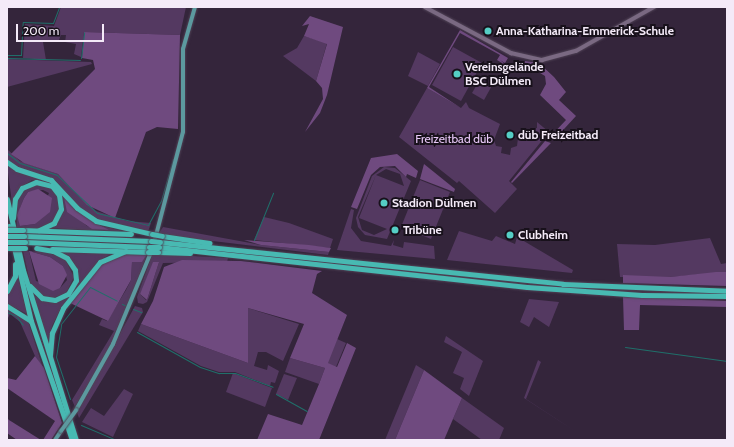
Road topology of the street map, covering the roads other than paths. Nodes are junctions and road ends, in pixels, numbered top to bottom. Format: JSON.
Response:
{"nodes":[{"id":1,"x":195,"y":7,"type":"edge"},
{"id":2,"x":425,"y":7,"type":"edge"},
{"id":3,"x":654,"y":7,"type":"edge"},
{"id":4,"x":7,"y":162,"type":"edge"},
{"id":5,"x":7,"y":198,"type":"edge"},
{"id":6,"x":7,"y":215,"type":"edge"},
{"id":7,"x":12,"y":225,"type":"junction"},
{"id":8,"x":7,"y":230,"type":"edge"},
{"id":9,"x":39,"y":230,"type":"junction"},
{"id":10,"x":23,"y":233,"type":"junction"},
{"id":11,"x":152,"y":234,"type":"junction"},
{"id":12,"x":7,"y":236,"type":"edge"},
{"id":13,"x":7,"y":242,"type":"edge"},
{"id":14,"x":149,"y":247,"type":"junction"},
{"id":15,"x":7,"y":248,"type":"edge"},
{"id":16,"x":36,"y":248,"type":"junction"},
{"id":17,"x":126,"y":251,"type":"junction"},
{"id":18,"x":233,"y":251,"type":"junction"},
{"id":19,"x":15,"y":257,"type":"junction"},
{"id":20,"x":23,"y":270,"type":"junction"},
{"id":21,"x":7,"y":291,"type":"edge"},
{"id":22,"x":727,"y":291,"type":"edge"},
{"id":23,"x":727,"y":296,"type":"edge"},
{"id":24,"x":7,"y":306,"type":"edge"},
{"id":25,"x":31,"y":321,"type":"junction"},
{"id":26,"x":50,"y":361,"type":"junction"},
{"id":27,"x":55,"y":440,"type":"edge"},
{"id":28,"x":72,"y":440,"type":"edge"},
{"id":29,"x":76,"y":440,"type":"edge"}],
"edges":[{"from":1,"to":27,"type":"main road","bridge":true},
{"from":2,"to":3,"type":"street"},
{"from":4,"to":11,"type":"highway"},
{"from":5,"to":7,"type":"highway"},
{"from":6,"to":19,"type":"highway"},
{"from":7,"to":9,"type":"highway"},
{"from":7,"to":20,"type":"highway"},
{"from":8,"to":10,"type":"highway","bridge":true},
{"from":9,"to":10,"type":"highway"},
{"from":9,"to":11,"type":"highway"},
{"from":10,"to":12,"type":"highway","bridge":true},
{"from":10,"to":14,"type":"highway"},
{"from":11,"to":18,"type":"highway","bridge":true},
{"from":13,"to":14,"type":"highway","bridge":true},
{"from":14,"to":17,"type":"highway"},
{"from":14,"to":18,"type":"highway","bridge":true},
{"from":15,"to":16,"type":"highway","bridge":true},
{"from":16,"to":17,"type":"highway"},
{"from":16,"to":20,"type":"highway"},
{"from":17,"to":26,"type":"highway"},
{"from":18,"to":22,"type":"highway"},
{"from":18,"to":23,"type":"highway"},
{"from":19,"to":21,"type":"highway"},
{"from":19,"to":25,"type":"highway"},
{"from":20,"to":26,"type":"highway"},
{"from":24,"to":25,"type":"highway"},
{"from":25,"to":28,"type":"highway"},
{"from":26,"to":29,"type":"highway"}]}
